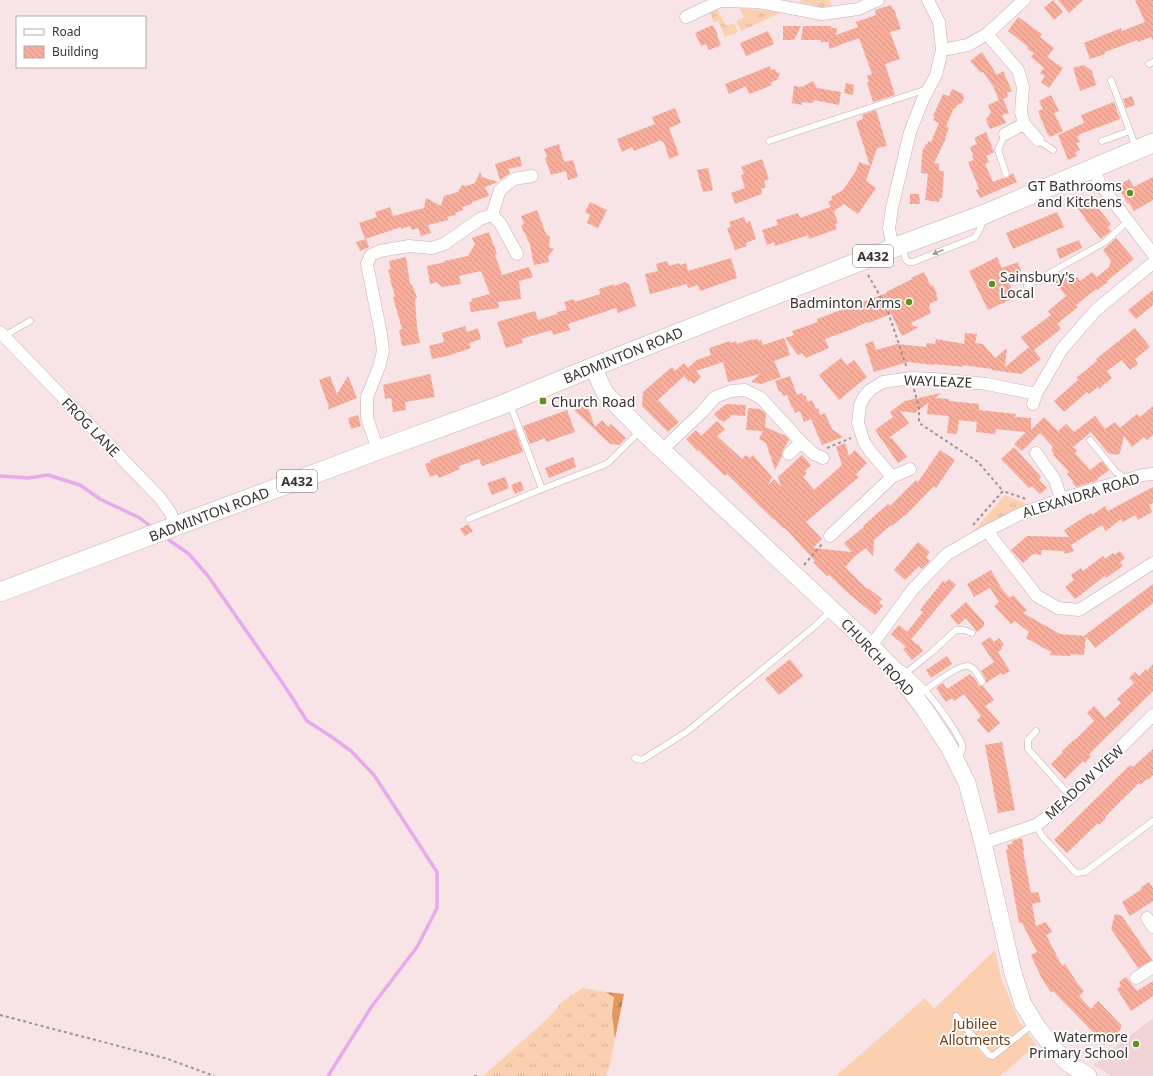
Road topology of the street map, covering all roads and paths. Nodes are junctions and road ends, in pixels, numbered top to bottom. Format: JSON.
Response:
{"nodes":[{"id":1,"x":720,"y":0,"type":"edge"},
{"id":2,"x":878,"y":0,"type":"edge"},
{"id":3,"x":928,"y":0,"type":"edge"},
{"id":4,"x":1024,"y":0,"type":"edge"},
{"id":5,"x":758,"y":1,"type":"edge"},
{"id":6,"x":686,"y":17,"type":"dead end"},
{"id":7,"x":987,"y":34,"type":"junction"},
{"id":8,"x":942,"y":50,"type":"junction"},
{"id":9,"x":1111,"y":80,"type":"dead end"},
{"id":10,"x":929,"y":88,"type":"junction"},
{"id":11,"x":1024,"y":124,"type":"junction"},
{"id":12,"x":1130,"y":131,"type":"junction"},
{"id":13,"x":1005,"y":134,"type":"joint"},
{"id":14,"x":1038,"y":140,"type":"joint"},
{"id":15,"x":769,"y":141,"type":"dead end"},
{"id":16,"x":1102,"y":141,"type":"dead end"},
{"id":17,"x":1145,"y":146,"type":"edge"},
{"id":18,"x":1053,"y":150,"type":"dead end"},
{"id":19,"x":1093,"y":168,"type":"junction"},
{"id":20,"x":1006,"y":174,"type":"dead end"},
{"id":21,"x":532,"y":176,"type":"dead end"},
{"id":22,"x":985,"y":214,"type":"junction"},
{"id":23,"x":492,"y":216,"type":"junction"},
{"id":24,"x":1128,"y":221,"type":"junction"},
{"id":25,"x":897,"y":247,"type":"junction"},
{"id":26,"x":517,"y":254,"type":"dead end"},
{"id":27,"x":1153,"y":254,"type":"edge"},
{"id":28,"x":1153,"y":262,"type":"edge"},
{"id":29,"x":1026,"y":286,"type":"dead end"},
{"id":30,"x":30,"y":321,"type":"dead end"},
{"id":31,"x":2,"y":334,"type":"edge"},
{"id":32,"x":593,"y":367,"type":"junction"},
{"id":33,"x":509,"y":402,"type":"junction"},
{"id":34,"x":642,"y":430,"type":"junction"},
{"id":35,"x":861,"y":434,"type":"junction"},
{"id":36,"x":1090,"y":440,"type":"dead end"},
{"id":37,"x":801,"y":442,"type":"junction"},
{"id":38,"x":378,"y":450,"type":"junction"},
{"id":39,"x":662,"y":450,"type":"junction"},
{"id":40,"x":1036,"y":453,"type":"dead end"},
{"id":41,"x":789,"y":454,"type":"dead end"},
{"id":42,"x":819,"y":456,"type":"joint"},
{"id":43,"x":978,"y":462,"type":"dead end"},
{"id":44,"x":910,"y":469,"type":"dead end"},
{"id":45,"x":1153,"y":474,"type":"edge"},
{"id":46,"x":892,"y":477,"type":"junction"},
{"id":47,"x":1128,"y":480,"type":"junction"},
{"id":48,"x":542,"y":489,"type":"junction"},
{"id":49,"x":1003,"y":491,"type":"dead end"},
{"id":50,"x":1061,"y":499,"type":"junction"},
{"id":51,"x":469,"y":519,"type":"dead end"},
{"id":52,"x":176,"y":526,"type":"junction"},
{"id":53,"x":987,"y":531,"type":"junction"},
{"id":54,"x":830,"y":536,"type":"joint"},
{"id":55,"x":1152,"y":564,"type":"edge"},
{"id":56,"x":795,"y":574,"type":"junction"},
{"id":57,"x":0,"y":592,"type":"edge"},
{"id":58,"x":833,"y":610,"type":"junction"},
{"id":59,"x":972,"y":633,"type":"dead end"},
{"id":60,"x":871,"y":646,"type":"junction"},
{"id":61,"x":888,"y":664,"type":"junction"},
{"id":62,"x":907,"y":672,"type":"junction"},
{"id":63,"x":982,"y":682,"type":"dead end"},
{"id":64,"x":924,"y":691,"type":"junction"},
{"id":65,"x":1153,"y":715,"type":"edge"},
{"id":66,"x":1036,"y":731,"type":"dead end"},
{"id":67,"x":635,"y":758,"type":"dead end"},
{"id":68,"x":956,"y":760,"type":"junction"},
{"id":69,"x":1070,"y":797,"type":"junction"},
{"id":70,"x":1153,"y":821,"type":"edge"},
{"id":71,"x":1036,"y":825,"type":"junction"},
{"id":72,"x":983,"y":843,"type":"junction"},
{"id":73,"x":1153,"y":966,"type":"edge"},
{"id":74,"x":1136,"y":978,"type":"dead end"},
{"id":75,"x":0,"y":1015,"type":"edge"},
{"id":76,"x":956,"y":1016,"type":"dead end"},
{"id":77,"x":1034,"y":1023,"type":"junction"},
{"id":78,"x":1084,"y":1075,"type":"edge"},
{"id":79,"x":214,"y":1076,"type":"edge"}],
"edges":[{"from":1,"to":5,"type":"street"},
{"from":1,"to":6,"type":"street"},
{"from":2,"to":5,"type":"street"},
{"from":3,"to":8,"type":"street"},
{"from":4,"to":7,"type":"street"},
{"from":7,"to":8,"type":"street"},
{"from":7,"to":11,"type":"street"},
{"from":8,"to":10,"type":"street"},
{"from":9,"to":12,"type":"lane"},
{"from":10,"to":15,"type":"lane"},
{"from":10,"to":25,"type":"street"},
{"from":11,"to":13,"type":"street"},
{"from":11,"to":14,"type":"street"},
{"from":12,"to":16,"type":"lane"},
{"from":12,"to":17,"type":"lane"},
{"from":13,"to":20,"type":"lane"},
{"from":14,"to":18,"type":"lane"},
{"from":17,"to":19,"type":"main road","name":"BADMINTON ROAD","number":"A432"},
{"from":19,"to":22,"type":"main road","name":"BADMINTON ROAD","number":"A432"},
{"from":19,"to":24,"type":"street"},
{"from":21,"to":23,"type":"street"},
{"from":22,"to":25,"type":"main road","name":"BADMINTON ROAD","number":"A432"},
{"from":22,"to":25,"type":"lane","one_way":true},
{"from":23,"to":26,"type":"street"},
{"from":23,"to":38,"type":"street"},
{"from":24,"to":27,"type":"street"},
{"from":24,"to":29,"type":"lane"},
{"from":25,"to":32,"type":"main road","name":"BADMINTON ROAD","number":"A432"},
{"from":28,"to":35,"type":"street","name":"WAYLEAZE"},
{"from":30,"to":31,"type":"lane"},
{"from":31,"to":52,"type":"street","name":"FROG LANE"},
{"from":32,"to":33,"type":"main road","name":"BADMINTON ROAD","number":"A432"},
{"from":32,"to":34,"type":"street","name":"CHURCH ROAD"},
{"from":33,"to":38,"type":"main road","name":"BADMINTON ROAD","number":"A432"},
{"from":33,"to":48,"type":"lane"},
{"from":34,"to":39,"type":"street","name":"CHURCH ROAD"},
{"from":34,"to":48,"type":"lane"},
{"from":35,"to":42,"type":"path"},
{"from":35,"to":46,"type":"street","name":"WAYLEAZE"},
{"from":36,"to":47,"type":"lane"},
{"from":37,"to":39,"type":"street"},
{"from":37,"to":41,"type":"street"},
{"from":37,"to":42,"type":"street"},
{"from":38,"to":52,"type":"main road","name":"BADMINTON ROAD","number":"A432"},
{"from":39,"to":56,"type":"street","name":"CHURCH ROAD"},
{"from":40,"to":50,"type":"street"},
{"from":43,"to":49,"type":"path"},
{"from":44,"to":46,"type":"street"},
{"from":45,"to":47,"type":"street","name":"ALEXANDRA ROAD"},
{"from":46,"to":54,"type":"street"},
{"from":47,"to":50,"type":"street","name":"ALEXANDRA ROAD"},
{"from":48,"to":51,"type":"lane"},
{"from":50,"to":53,"type":"street","name":"ALEXANDRA ROAD"},
{"from":52,"to":57,"type":"main road","name":"BADMINTON ROAD","number":"A432"},
{"from":53,"to":55,"type":"street"},
{"from":53,"to":60,"type":"street","name":"ALEXANDRA ROAD"},
{"from":54,"to":56,"type":"path"},
{"from":56,"to":58,"type":"street","name":"CHURCH ROAD"},
{"from":58,"to":60,"type":"street","name":"CHURCH ROAD"},
{"from":58,"to":67,"type":"lane"},
{"from":59,"to":62,"type":"lane"},
{"from":60,"to":61,"type":"street","name":"CHURCH ROAD"},
{"from":61,"to":62,"type":"lane"},
{"from":61,"to":68,"type":"street","name":"CHURCH ROAD"},
{"from":62,"to":64,"type":"lane"},
{"from":63,"to":64,"type":"lane"},
{"from":64,"to":68,"type":"lane"},
{"from":65,"to":69,"type":"street","name":"MEADOW VIEW"},
{"from":66,"to":69,"type":"lane"},
{"from":68,"to":72,"type":"street","name":"CHURCH ROAD"},
{"from":69,"to":71,"type":"street","name":"MEADOW VIEW"},
{"from":70,"to":71,"type":"lane"},
{"from":71,"to":72,"type":"street","name":"MEADOW VIEW"},
{"from":72,"to":77,"type":"street","name":"CHURCH ROAD"},
{"from":73,"to":74,"type":"street"},
{"from":75,"to":79,"type":"path"},
{"from":76,"to":77,"type":"lane"},
{"from":77,"to":78,"type":"street","name":"CHURCH ROAD"}]}
